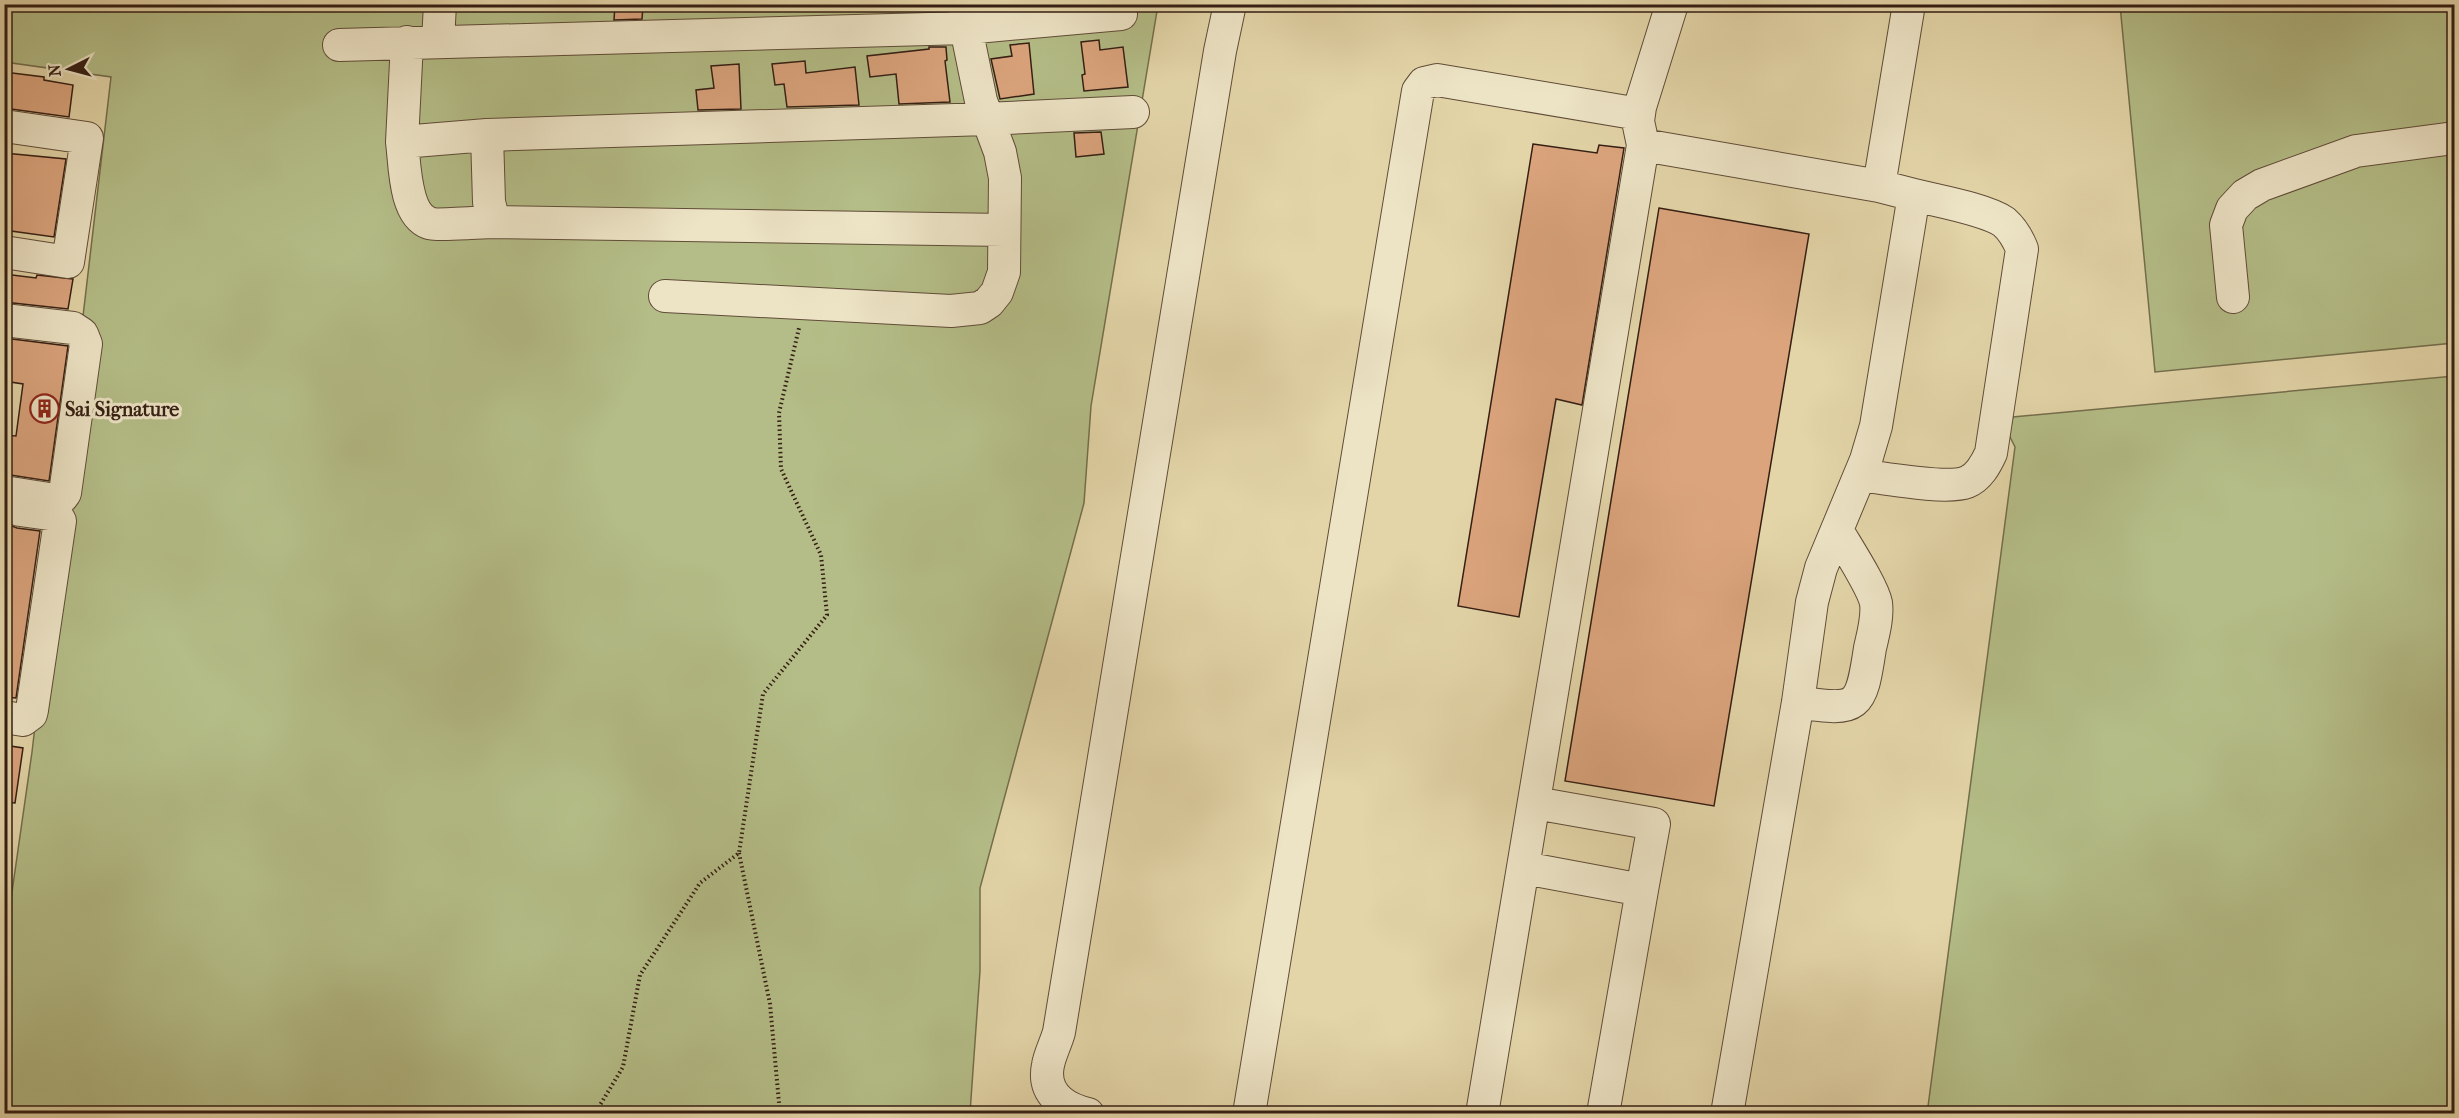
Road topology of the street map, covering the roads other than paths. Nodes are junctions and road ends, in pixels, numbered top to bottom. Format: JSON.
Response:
{"nodes":[{"id":1,"x":440,"y":4,"type":"edge"},
{"id":2,"x":1230,"y":4,"type":"edge"},
{"id":3,"x":1672,"y":4,"type":"edge"},
{"id":4,"x":1909,"y":4,"type":"edge"},
{"id":5,"x":1121,"y":14,"type":"dead end"},
{"id":6,"x":965,"y":16,"type":"edge"},
{"id":7,"x":438,"y":41,"type":"junction"},
{"id":8,"x":407,"y":42,"type":"junction"},
{"id":9,"x":339,"y":45,"type":"dead end"},
{"id":10,"x":1133,"y":112,"type":"dead end"},
{"id":11,"x":1639,"y":114,"type":"junction"},
{"id":12,"x":986,"y":119,"type":"junction"},
{"id":13,"x":4,"y":126,"type":"edge"},
{"id":14,"x":488,"y":135,"type":"junction"},
{"id":15,"x":2454,"y":138,"type":"edge"},
{"id":16,"x":402,"y":142,"type":"junction"},
{"id":17,"x":1643,"y":145,"type":"junction"},
{"id":18,"x":1879,"y":186,"type":"junction"},
{"id":19,"x":1914,"y":195,"type":"junction"},
{"id":20,"x":494,"y":222,"type":"junction"},
{"id":21,"x":1005,"y":230,"type":"junction"},
{"id":22,"x":4,"y":252,"type":"edge"},
{"id":23,"x":665,"y":296,"type":"dead end"},
{"id":24,"x":2233,"y":297,"type":"dead end"},
{"id":25,"x":4,"y":320,"type":"edge"},
{"id":26,"x":1860,"y":475,"type":"junction"},
{"id":27,"x":4,"y":492,"type":"edge"},
{"id":28,"x":4,"y":508,"type":"edge"},
{"id":29,"x":1837,"y":530,"type":"junction"},
{"id":30,"x":1798,"y":702,"type":"junction"},
{"id":31,"x":4,"y":717,"type":"edge"},
{"id":32,"x":1534,"y":803,"type":"junction"},
{"id":33,"x":1524,"y":868,"type":"junction"},
{"id":34,"x":1642,"y":890,"type":"junction"},
{"id":35,"x":1089,"y":1113,"type":"edge"},
{"id":36,"x":1249,"y":1113,"type":"edge"},
{"id":37,"x":1482,"y":1113,"type":"edge"},
{"id":38,"x":1603,"y":1113,"type":"edge"},
{"id":39,"x":1727,"y":1113,"type":"edge"}],
"edges":[{"from":1,"to":7,"type":"street"},
{"from":2,"to":35,"type":"street"},
{"from":3,"to":11,"type":"street"},
{"from":4,"to":18,"type":"street"},
{"from":5,"to":6,"type":"street"},
{"from":6,"to":7,"type":"street"},
{"from":6,"to":12,"type":"street"},
{"from":7,"to":8,"type":"street"},
{"from":8,"to":9,"type":"street"},
{"from":8,"to":16,"type":"street"},
{"from":10,"to":12,"type":"street"},
{"from":11,"to":17,"type":"street"},
{"from":11,"to":36,"type":"street"},
{"from":12,"to":14,"type":"street"},
{"from":12,"to":21,"type":"street"},
{"from":13,"to":22,"type":"street"},
{"from":14,"to":16,"type":"street"},
{"from":14,"to":20,"type":"street"},
{"from":15,"to":24,"type":"street"},
{"from":16,"to":20,"type":"street"},
{"from":17,"to":18,"type":"street"},
{"from":17,"to":32,"type":"street"},
{"from":18,"to":19,"type":"street"},
{"from":19,"to":26,"type":"street"},
{"from":19,"to":26,"type":"street"},
{"from":20,"to":21,"type":"street"},
{"from":21,"to":23,"type":"street"},
{"from":25,"to":27,"type":"street"},
{"from":26,"to":29,"type":"street"},
{"from":28,"to":31,"type":"street"},
{"from":29,"to":30,"type":"street"},
{"from":29,"to":30,"type":"street"},
{"from":30,"to":39,"type":"street"},
{"from":32,"to":33,"type":"street"},
{"from":32,"to":34,"type":"street"},
{"from":33,"to":34,"type":"street"},
{"from":33,"to":37,"type":"street"},
{"from":34,"to":38,"type":"street"}]}
